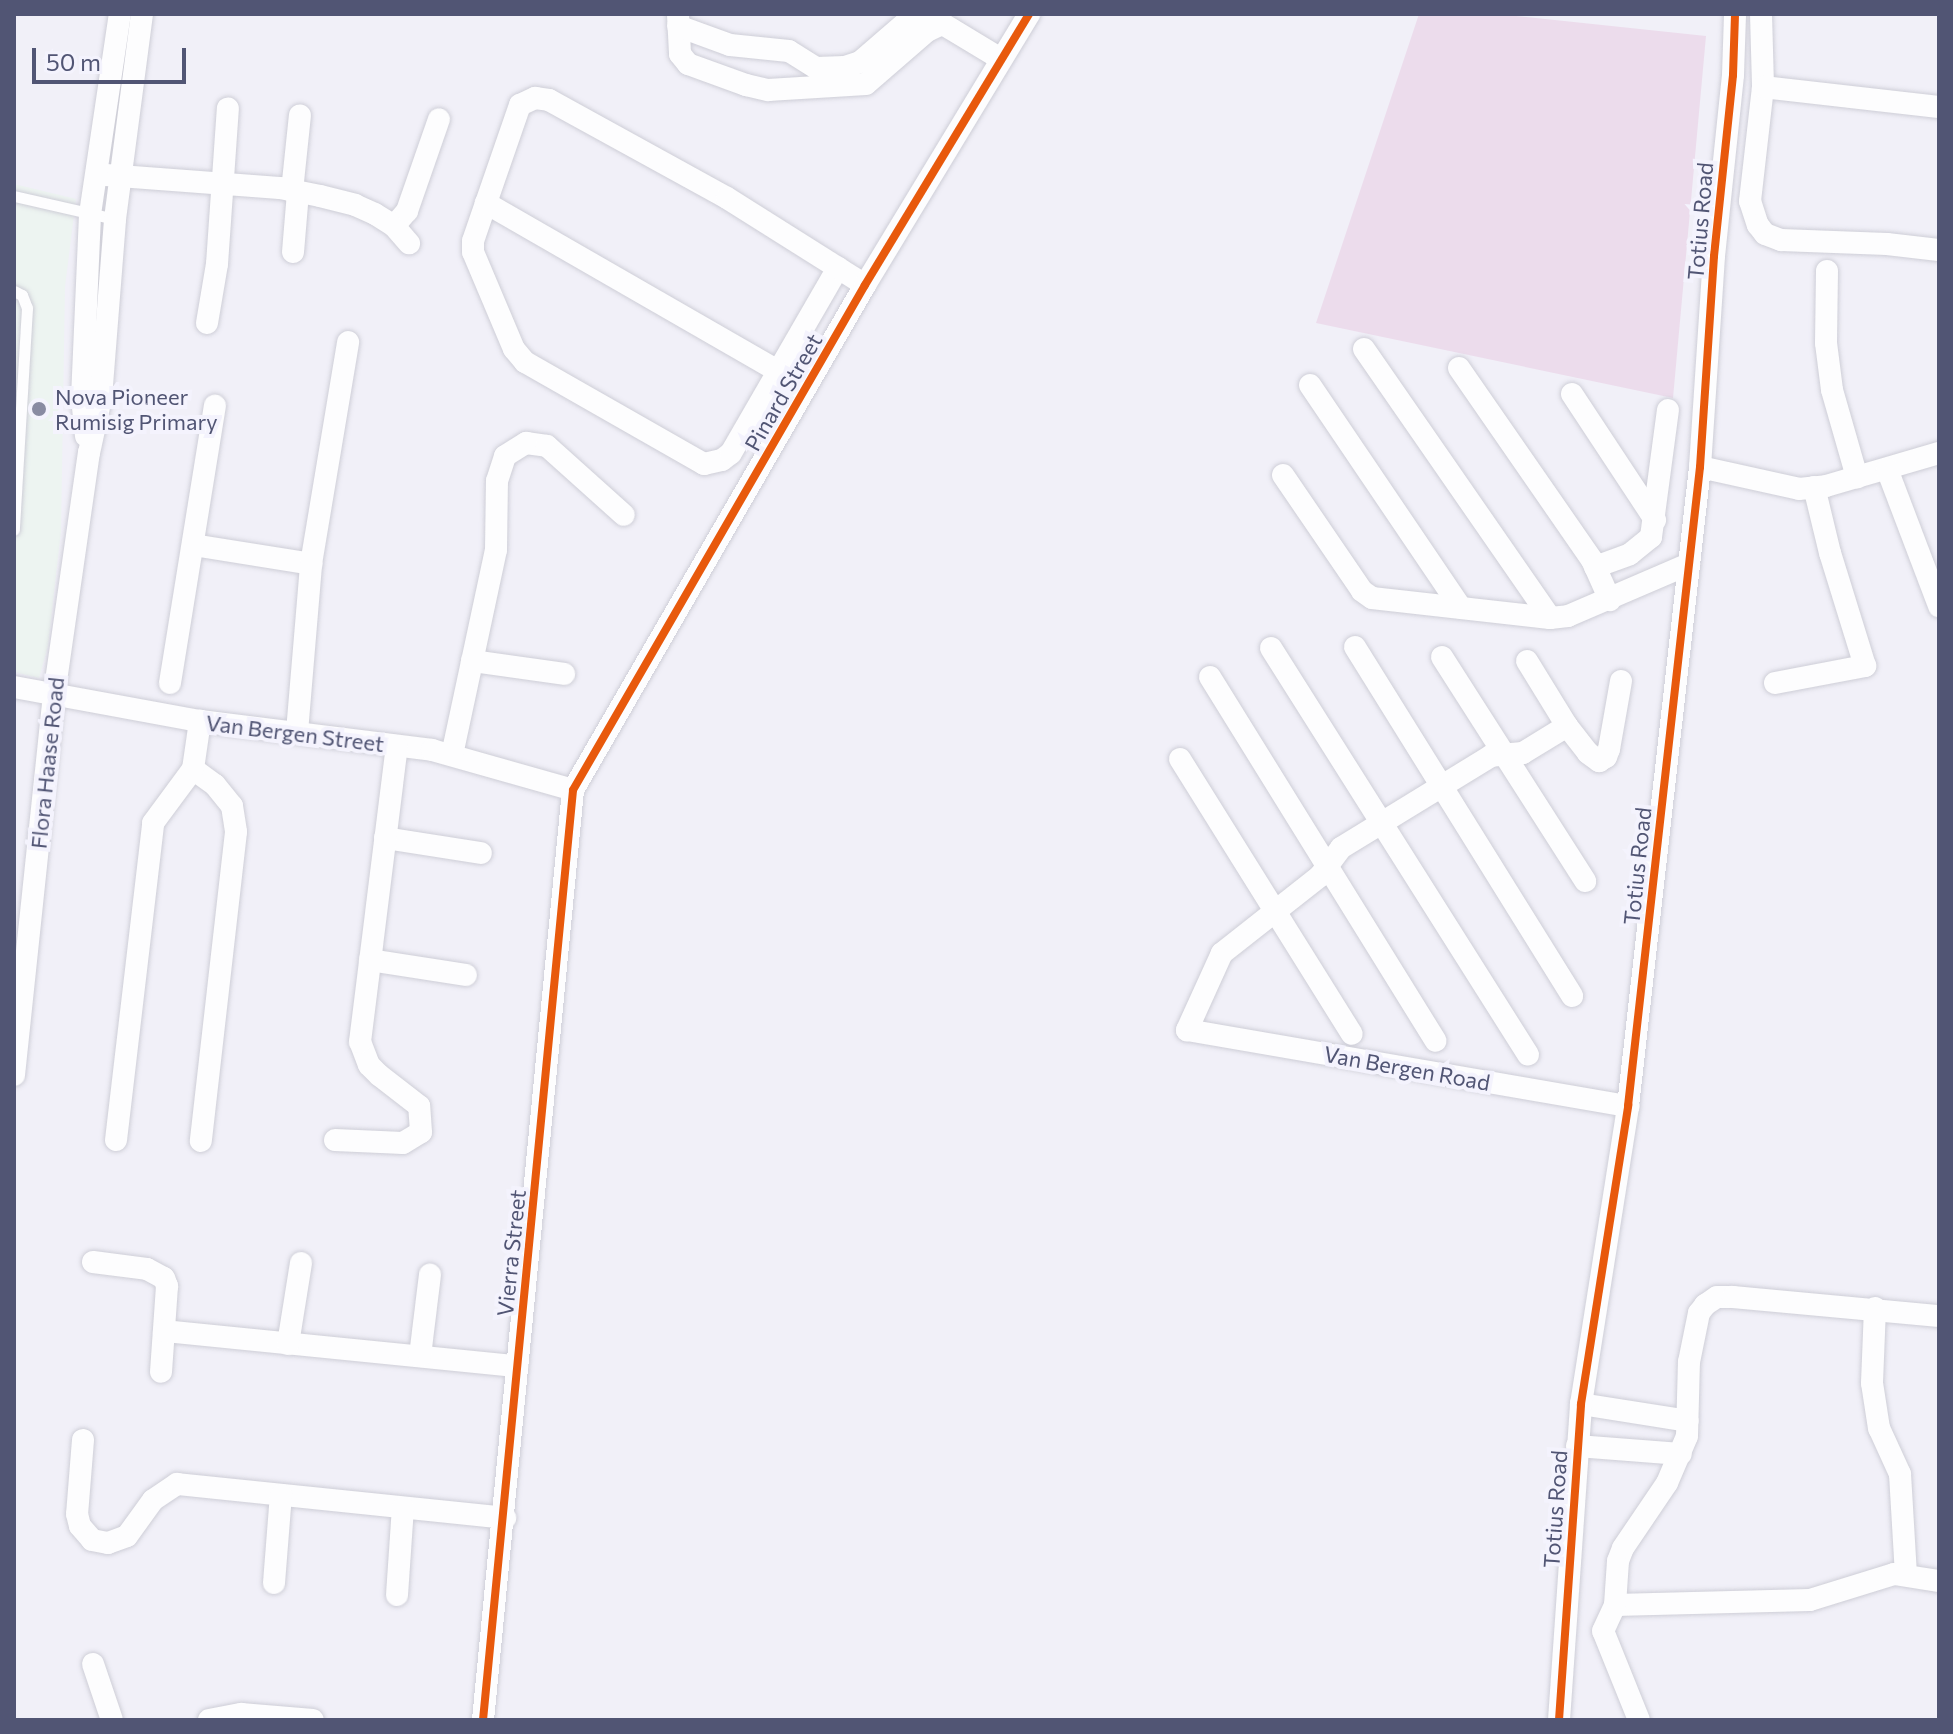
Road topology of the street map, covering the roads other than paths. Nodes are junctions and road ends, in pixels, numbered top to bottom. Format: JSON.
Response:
{"nodes":[{"id":1,"x":120,"y":14,"type":"edge"},
{"id":2,"x":142,"y":14,"type":"edge"},
{"id":3,"x":1029,"y":14,"type":"edge"},
{"id":4,"x":1735,"y":14,"type":"edge"},
{"id":5,"x":1761,"y":14,"type":"edge"},
{"id":6,"x":678,"y":20,"type":"edge"},
{"id":7,"x":942,"y":24,"type":"junction"},
{"id":8,"x":1001,"y":59,"type":"junction"},
{"id":9,"x":811,"y":66,"type":"junction"},
{"id":10,"x":1763,"y":87,"type":"junction"},
{"id":11,"x":809,"y":89,"type":"junction"},
{"id":12,"x":1939,"y":107,"type":"edge"},
{"id":13,"x":228,"y":108,"type":"dead end"},
{"id":14,"x":300,"y":115,"type":"dead end"},
{"id":15,"x":439,"y":119,"type":"dead end"},
{"id":16,"x":95,"y":174,"type":"junction"},
{"id":17,"x":121,"y":176,"type":"junction"},
{"id":18,"x":223,"y":184,"type":"junction"},
{"id":19,"x":295,"y":191,"type":"junction"},
{"id":20,"x":14,"y":196,"type":"edge"},
{"id":21,"x":486,"y":203,"type":"junction"},
{"id":22,"x":90,"y":214,"type":"junction"},
{"id":23,"x":115,"y":219,"type":"junction"},
{"id":24,"x":394,"y":226,"type":"junction"},
{"id":25,"x":409,"y":243,"type":"dead end"},
{"id":26,"x":1939,"y":250,"type":"edge"},
{"id":27,"x":293,"y":252,"type":"dead end"},
{"id":28,"x":838,"y":268,"type":"junction"},
{"id":29,"x":1827,"y":271,"type":"dead end"},
{"id":30,"x":865,"y":285,"type":"junction"},
{"id":31,"x":14,"y":291,"type":"edge"},
{"id":32,"x":207,"y":323,"type":"dead end"},
{"id":33,"x":348,"y":342,"type":"dead end"},
{"id":34,"x":1364,"y":349,"type":"dead end"},
{"id":35,"x":1459,"y":368,"type":"dead end"},
{"id":36,"x":778,"y":371,"type":"junction"},
{"id":37,"x":1310,"y":385,"type":"dead end"},
{"id":38,"x":1572,"y":394,"type":"dead end"},
{"id":39,"x":215,"y":406,"type":"dead end"},
{"id":40,"x":1668,"y":410,"type":"dead end"},
{"id":41,"x":89,"y":453,"type":"junction"},
{"id":42,"x":1939,"y":453,"type":"edge"},
{"id":43,"x":1700,"y":467,"type":"junction"},
{"id":44,"x":1887,"y":469,"type":"junction"},
{"id":45,"x":1283,"y":475,"type":"dead end"},
{"id":46,"x":1857,"y":477,"type":"junction"},
{"id":47,"x":1814,"y":487,"type":"junction"},
{"id":48,"x":624,"y":515,"type":"dead end"},
{"id":49,"x":1655,"y":520,"type":"junction"},
{"id":50,"x":14,"y":530,"type":"edge"},
{"id":51,"x":193,"y":545,"type":"junction"},
{"id":52,"x":311,"y":564,"type":"junction"},
{"id":53,"x":1689,"y":564,"type":"junction"},
{"id":54,"x":1595,"y":567,"type":"junction"},
{"id":55,"x":1610,"y":600,"type":"junction"},
{"id":56,"x":1939,"y":606,"type":"edge"},
{"id":57,"x":1461,"y":608,"type":"junction"},
{"id":58,"x":1550,"y":618,"type":"junction"},
{"id":59,"x":1355,"y":647,"type":"dead end"},
{"id":60,"x":1271,"y":648,"type":"dead end"},
{"id":61,"x":1442,"y":657,"type":"dead end"},
{"id":62,"x":472,"y":661,"type":"junction"},
{"id":63,"x":1527,"y":661,"type":"dead end"},
{"id":64,"x":564,"y":674,"type":"dead end"},
{"id":65,"x":1210,"y":677,"type":"dead end"},
{"id":66,"x":1621,"y":681,"type":"dead end"},
{"id":67,"x":170,"y":683,"type":"dead end"},
{"id":68,"x":1775,"y":683,"type":"dead end"},
{"id":69,"x":14,"y":687,"type":"edge"},
{"id":70,"x":54,"y":695,"type":"junction"},
{"id":71,"x":200,"y":721,"type":"junction"},
{"id":72,"x":1567,"y":726,"type":"junction"},
{"id":73,"x":297,"y":732,"type":"junction"},
{"id":74,"x":397,"y":746,"type":"junction"},
{"id":75,"x":1503,"y":753,"type":"junction"},
{"id":76,"x":452,"y":755,"type":"junction"},
{"id":77,"x":1180,"y":759,"type":"dead end"},
{"id":78,"x":193,"y":769,"type":"junction"},
{"id":79,"x":1443,"y":784,"type":"junction"},
{"id":80,"x":573,"y":790,"type":"junction"},
{"id":81,"x":1379,"y":823,"type":"junction"},
{"id":82,"x":385,"y":838,"type":"junction"},
{"id":83,"x":481,"y":853,"type":"dead end"},
{"id":84,"x":1328,"y":868,"type":"junction"},
{"id":85,"x":1585,"y":881,"type":"dead end"},
{"id":86,"x":1276,"y":910,"type":"junction"},
{"id":87,"x":370,"y":960,"type":"junction"},
{"id":88,"x":466,"y":975,"type":"dead end"},
{"id":89,"x":1572,"y":996,"type":"dead end"},
{"id":90,"x":1352,"y":1034,"type":"dead end"},
{"id":91,"x":1436,"y":1041,"type":"dead end"},
{"id":92,"x":1528,"y":1055,"type":"dead end"},
{"id":93,"x":14,"y":1075,"type":"edge"},
{"id":94,"x":1628,"y":1106,"type":"junction"},
{"id":95,"x":116,"y":1140,"type":"dead end"},
{"id":96,"x":335,"y":1140,"type":"dead end"},
{"id":97,"x":201,"y":1141,"type":"dead end"},
{"id":98,"x":93,"y":1262,"type":"dead end"},
{"id":99,"x":301,"y":1263,"type":"dead end"},
{"id":100,"x":430,"y":1275,"type":"dead end"},
{"id":101,"x":1875,"y":1308,"type":"junction"},
{"id":102,"x":1939,"y":1316,"type":"edge"},
{"id":103,"x":164,"y":1331,"type":"junction"},
{"id":104,"x":288,"y":1344,"type":"junction"},
{"id":105,"x":420,"y":1356,"type":"junction"},
{"id":106,"x":517,"y":1366,"type":"junction"},
{"id":107,"x":161,"y":1372,"type":"dead end"},
{"id":108,"x":1581,"y":1404,"type":"junction"},
{"id":109,"x":1688,"y":1421,"type":"junction"},
{"id":110,"x":83,"y":1440,"type":"dead end"},
{"id":111,"x":1577,"y":1446,"type":"junction"},
{"id":112,"x":1681,"y":1454,"type":"junction"},
{"id":113,"x":281,"y":1495,"type":"junction"},
{"id":114,"x":403,"y":1508,"type":"junction"},
{"id":115,"x":505,"y":1518,"type":"junction"},
{"id":116,"x":1906,"y":1575,"type":"junction"},
{"id":117,"x":1939,"y":1581,"type":"edge"},
{"id":118,"x":274,"y":1583,"type":"dead end"},
{"id":119,"x":397,"y":1595,"type":"dead end"},
{"id":120,"x":1615,"y":1605,"type":"junction"},
{"id":121,"x":93,"y":1664,"type":"dead end"},
{"id":122,"x":112,"y":1720,"type":"edge"},
{"id":123,"x":209,"y":1720,"type":"edge"},
{"id":124,"x":313,"y":1720,"type":"edge"},
{"id":125,"x":483,"y":1720,"type":"edge"},
{"id":126,"x":1559,"y":1720,"type":"edge"},
{"id":127,"x":1639,"y":1720,"type":"edge"}],
"edges":[{"from":1,"to":16,"type":"street","name":"Flora Haase Road"},
{"from":2,"to":17,"type":"street","name":"Flora Haase Road"},
{"from":3,"to":8,"type":"street","name":"Pinard Street"},
{"from":4,"to":43,"type":"street","name":"Totius Road"},
{"from":5,"to":10,"type":"street"},
{"from":6,"to":9,"type":"street"},
{"from":6,"to":11,"type":"street"},
{"from":7,"to":8,"type":"street"},
{"from":7,"to":9,"type":"street"},
{"from":7,"to":11,"type":"street"},
{"from":8,"to":30,"type":"street","name":"Pinard Street"},
{"from":9,"to":11,"type":"street"},
{"from":10,"to":12,"type":"street"},
{"from":10,"to":26,"type":"street"},
{"from":13,"to":18,"type":"street"},
{"from":14,"to":19,"type":"street"},
{"from":15,"to":24,"type":"street"},
{"from":16,"to":17,"type":"street"},
{"from":16,"to":22,"type":"street","name":"Flora Haase Road"},
{"from":17,"to":18,"type":"street"},
{"from":17,"to":23,"type":"street","name":"Flora Haase Road"},
{"from":18,"to":19,"type":"street"},
{"from":18,"to":32,"type":"street"},
{"from":19,"to":24,"type":"street"},
{"from":19,"to":27,"type":"street"},
{"from":20,"to":22,"type":"lane"},
{"from":21,"to":28,"type":"street"},
{"from":21,"to":36,"type":"street"},
{"from":21,"to":36,"type":"street"},
{"from":22,"to":23,"type":"lane"},
{"from":22,"to":41,"type":"street","name":"Flora Haase Road"},
{"from":23,"to":41,"type":"street","name":"Flora Haase Road"},
{"from":24,"to":25,"type":"street"},
{"from":28,"to":30,"type":"street"},
{"from":28,"to":36,"type":"street"},
{"from":29,"to":46,"type":"street"},
{"from":30,"to":80,"type":"street","name":"Pinard Street"},
{"from":31,"to":50,"type":"lane"},
{"from":33,"to":52,"type":"street"},
{"from":34,"to":58,"type":"street"},
{"from":35,"to":54,"type":"street"},
{"from":37,"to":57,"type":"street"},
{"from":38,"to":49,"type":"street"},
{"from":39,"to":51,"type":"street"},
{"from":40,"to":49,"type":"street"},
{"from":41,"to":70,"type":"street","name":"Flora Haase Road"},
{"from":42,"to":44,"type":"street"},
{"from":43,"to":47,"type":"street"},
{"from":43,"to":53,"type":"street","name":"Totius Road"},
{"from":44,"to":46,"type":"street"},
{"from":44,"to":56,"type":"street"},
{"from":45,"to":57,"type":"street"},
{"from":46,"to":47,"type":"street"},
{"from":47,"to":68,"type":"street"},
{"from":48,"to":62,"type":"street"},
{"from":49,"to":54,"type":"street"},
{"from":51,"to":52,"type":"street"},
{"from":51,"to":67,"type":"street"},
{"from":52,"to":73,"type":"street"},
{"from":53,"to":55,"type":"street"},
{"from":53,"to":94,"type":"street","name":"Totius Road"},
{"from":54,"to":55,"type":"street"},
{"from":55,"to":58,"type":"street"},
{"from":57,"to":58,"type":"street"},
{"from":59,"to":79,"type":"street"},
{"from":60,"to":81,"type":"street"},
{"from":61,"to":75,"type":"street"},
{"from":62,"to":64,"type":"street"},
{"from":62,"to":76,"type":"street"},
{"from":63,"to":72,"type":"street"},
{"from":65,"to":84,"type":"street"},
{"from":66,"to":72,"type":"street"},
{"from":69,"to":70,"type":"street","name":"Van Bergen Street"},
{"from":70,"to":71,"type":"street","name":"Van Bergen Street"},
{"from":70,"to":93,"type":"street","name":"Flora Haase Road"},
{"from":71,"to":73,"type":"street","name":"Van Bergen Street"},
{"from":71,"to":78,"type":"street"},
{"from":72,"to":75,"type":"street"},
{"from":73,"to":74,"type":"street","name":"Van Bergen Street"},
{"from":74,"to":76,"type":"street","name":"Van Bergen Street"},
{"from":74,"to":82,"type":"street"},
{"from":75,"to":79,"type":"street"},
{"from":75,"to":85,"type":"street"},
{"from":76,"to":80,"type":"street","name":"Van Bergen Street"},
{"from":77,"to":86,"type":"street"},
{"from":78,"to":95,"type":"street"},
{"from":78,"to":97,"type":"street"},
{"from":79,"to":81,"type":"street"},
{"from":79,"to":89,"type":"street"},
{"from":80,"to":106,"type":"street","name":"Vierra Street"},
{"from":81,"to":84,"type":"street"},
{"from":81,"to":92,"type":"street"},
{"from":82,"to":83,"type":"street"},
{"from":82,"to":87,"type":"street"},
{"from":84,"to":86,"type":"street"},
{"from":84,"to":91,"type":"street"},
{"from":86,"to":90,"type":"street"},
{"from":86,"to":94,"type":"street","name":"Van Bergen Road"},
{"from":87,"to":88,"type":"street"},
{"from":87,"to":96,"type":"street"},
{"from":94,"to":108,"type":"street","name":"Totius Road"},
{"from":98,"to":103,"type":"street"},
{"from":99,"to":104,"type":"street"},
{"from":100,"to":105,"type":"street"},
{"from":101,"to":102,"type":"street"},
{"from":101,"to":109,"type":"street"},
{"from":101,"to":116,"type":"street"},
{"from":103,"to":104,"type":"street"},
{"from":103,"to":107,"type":"street"},
{"from":104,"to":105,"type":"street"},
{"from":105,"to":106,"type":"street"},
{"from":106,"to":115,"type":"street","name":"Vierra Street"},
{"from":108,"to":109,"type":"street"},
{"from":108,"to":111,"type":"street","name":"Totius Road"},
{"from":109,"to":112,"type":"street"},
{"from":110,"to":113,"type":"street"},
{"from":111,"to":112,"type":"street"},
{"from":111,"to":126,"type":"street","name":"Totius Road"},
{"from":112,"to":120,"type":"street"},
{"from":113,"to":114,"type":"street"},
{"from":113,"to":118,"type":"street"},
{"from":114,"to":115,"type":"street"},
{"from":114,"to":119,"type":"street"},
{"from":115,"to":125,"type":"street","name":"Vierra Street"},
{"from":116,"to":117,"type":"street"},
{"from":116,"to":120,"type":"street"},
{"from":120,"to":127,"type":"street"},
{"from":121,"to":122,"type":"street"},
{"from":123,"to":124,"type":"street"}]}
